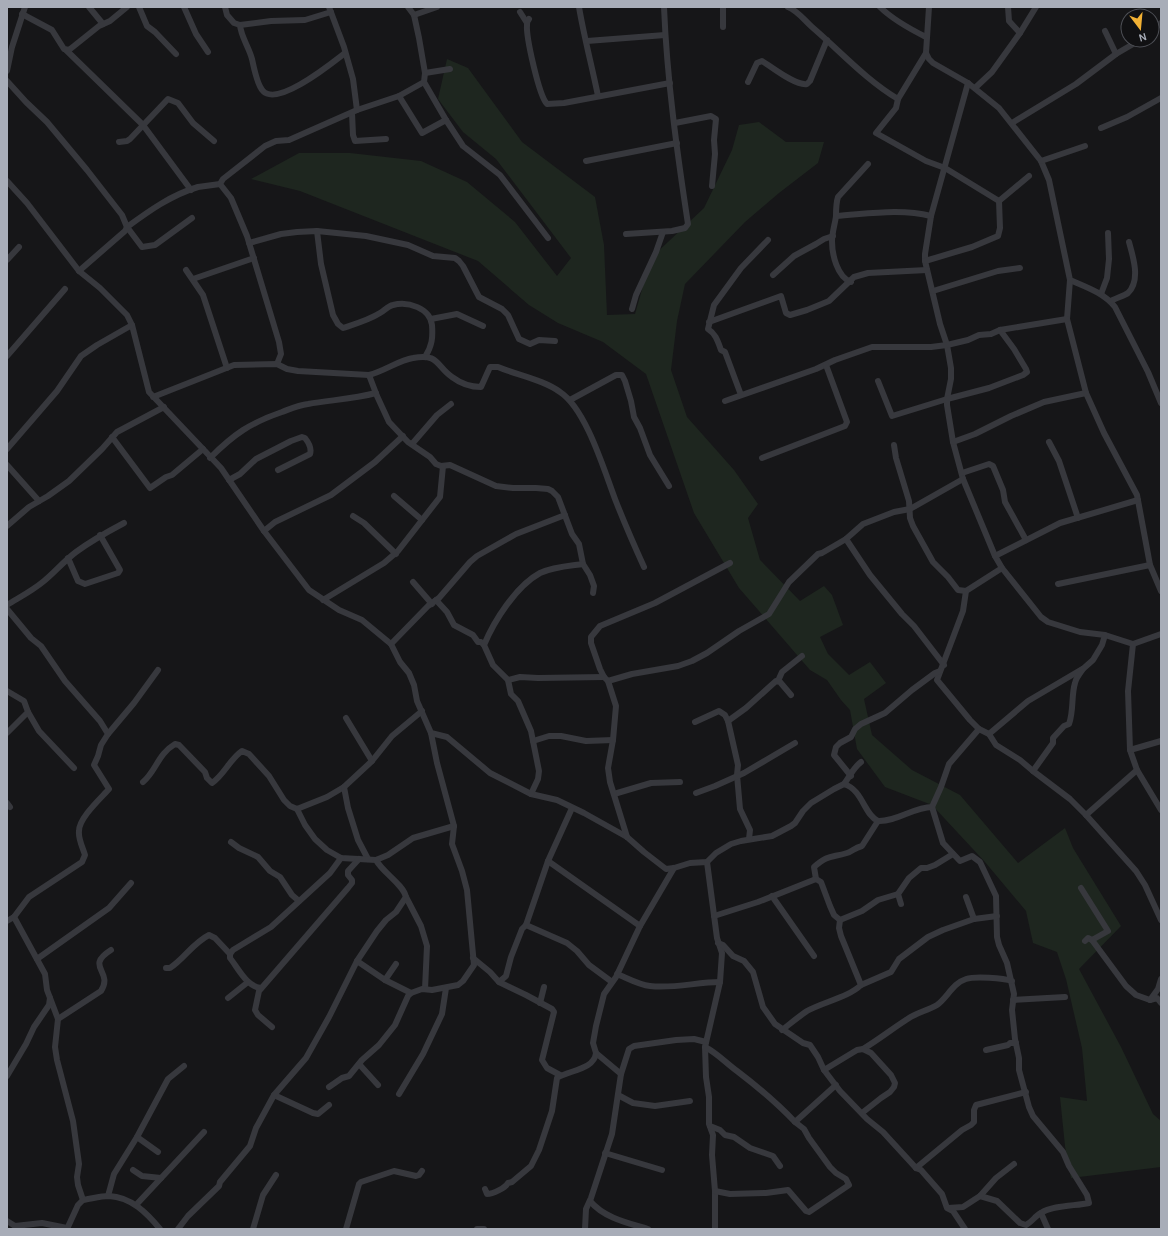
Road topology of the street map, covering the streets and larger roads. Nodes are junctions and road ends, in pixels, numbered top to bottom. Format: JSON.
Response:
{"nodes":[{"id":1,"x":25,"y":7,"type":"edge"},
{"id":2,"x":89,"y":7,"type":"edge"},
{"id":3,"x":127,"y":7,"type":"edge"},
{"id":4,"x":140,"y":7,"type":"edge"},
{"id":5,"x":184,"y":7,"type":"edge"},
{"id":6,"x":225,"y":7,"type":"edge"},
{"id":7,"x":408,"y":7,"type":"edge"},
{"id":8,"x":437,"y":7,"type":"edge"},
{"id":9,"x":579,"y":7,"type":"edge"},
{"id":10,"x":664,"y":7,"type":"edge"},
{"id":11,"x":723,"y":7,"type":"edge"},
{"id":12,"x":788,"y":7,"type":"edge"},
{"id":13,"x":880,"y":7,"type":"edge"},
{"id":14,"x":929,"y":7,"type":"edge"},
{"id":15,"x":1008,"y":7,"type":"edge"},
{"id":16,"x":1036,"y":7,"type":"edge"},
{"id":17,"x":330,"y":10,"type":"edge"},
{"id":18,"x":520,"y":12,"type":"dead end"},
{"id":19,"x":22,"y":14,"type":"junction"},
{"id":20,"x":414,"y":15,"type":"junction"},
{"id":21,"x":103,"y":24,"type":"junction"},
{"id":22,"x":240,"y":25,"type":"junction"},
{"id":23,"x":723,"y":28,"type":"dead end"},
{"id":24,"x":1106,"y":31,"type":"dead end"},
{"id":25,"x":1020,"y":33,"type":"junction"},
{"id":26,"x":665,"y":36,"type":"junction"},
{"id":27,"x":926,"y":37,"type":"junction"},
{"id":28,"x":827,"y":40,"type":"junction"},
{"id":29,"x":586,"y":41,"type":"junction"},
{"id":30,"x":1126,"y":48,"type":"edge"},
{"id":31,"x":66,"y":50,"type":"junction"},
{"id":32,"x":208,"y":52,"type":"dead end"},
{"id":33,"x":345,"y":53,"type":"junction"},
{"id":34,"x":926,"y":53,"type":"junction"},
{"id":35,"x":176,"y":54,"type":"dead end"},
{"id":36,"x":1116,"y":54,"type":"junction"},
{"id":37,"x":450,"y":69,"type":"dead end"},
{"id":38,"x":7,"y":71,"type":"edge"},
{"id":39,"x":425,"y":74,"type":"junction"},
{"id":40,"x":7,"y":81,"type":"edge"},
{"id":41,"x":424,"y":82,"type":"junction"},
{"id":42,"x":748,"y":82,"type":"dead end"},
{"id":43,"x":670,"y":83,"type":"junction"},
{"id":44,"x":968,"y":83,"type":"junction"},
{"id":45,"x":975,"y":88,"type":"junction"},
{"id":46,"x":399,"y":96,"type":"junction"},
{"id":47,"x":598,"y":96,"type":"junction"},
{"id":48,"x":1161,"y":98,"type":"edge"},
{"id":49,"x":898,"y":99,"type":"junction"},
{"id":50,"x":354,"y":112,"type":"junction"},
{"id":51,"x":446,"y":120,"type":"junction"},
{"id":52,"x":675,"y":123,"type":"junction"},
{"id":53,"x":1012,"y":123,"type":"junction"},
{"id":54,"x":143,"y":125,"type":"junction"},
{"id":55,"x":1101,"y":128,"type":"dead end"},
{"id":56,"x":386,"y":139,"type":"dead end"},
{"id":57,"x":214,"y":141,"type":"dead end"},
{"id":58,"x":119,"y":142,"type":"dead end"},
{"id":59,"x":677,"y":143,"type":"junction"},
{"id":60,"x":1085,"y":146,"type":"dead end"},
{"id":61,"x":586,"y":161,"type":"dead end"},
{"id":62,"x":1041,"y":161,"type":"junction"},
{"id":63,"x":868,"y":164,"type":"dead end"},
{"id":64,"x":945,"y":168,"type":"junction"},
{"id":65,"x":1029,"y":176,"type":"dead end"},
{"id":66,"x":7,"y":181,"type":"edge"},
{"id":67,"x":220,"y":184,"type":"junction"},
{"id":68,"x":712,"y":186,"type":"dead end"},
{"id":69,"x":191,"y":190,"type":"junction"},
{"id":70,"x":999,"y":201,"type":"junction"},
{"id":71,"x":836,"y":216,"type":"junction"},
{"id":72,"x":931,"y":216,"type":"junction"},
{"id":73,"x":192,"y":218,"type":"dead end"},
{"id":74,"x":127,"y":227,"type":"junction"},
{"id":75,"x":317,"y":232,"type":"junction"},
{"id":76,"x":663,"y":232,"type":"junction"},
{"id":77,"x":1108,"y":233,"type":"dead end"},
{"id":78,"x":626,"y":234,"type":"dead end"},
{"id":79,"x":832,"y":236,"type":"junction"},
{"id":80,"x":548,"y":238,"type":"dead end"},
{"id":81,"x":768,"y":240,"type":"dead end"},
{"id":82,"x":1129,"y":242,"type":"dead end"},
{"id":83,"x":249,"y":243,"type":"junction"},
{"id":84,"x":19,"y":247,"type":"dead end"},
{"id":85,"x":254,"y":258,"type":"junction"},
{"id":86,"x":7,"y":260,"type":"edge"},
{"id":87,"x":925,"y":262,"type":"junction"},
{"id":88,"x":1020,"y":268,"type":"dead end"},
{"id":89,"x":79,"y":270,"type":"junction"},
{"id":90,"x":186,"y":270,"type":"dead end"},
{"id":91,"x":927,"y":270,"type":"junction"},
{"id":92,"x":773,"y":275,"type":"dead end"},
{"id":93,"x":193,"y":279,"type":"junction"},
{"id":94,"x":1070,"y":280,"type":"junction"},
{"id":95,"x":851,"y":282,"type":"junction"},
{"id":96,"x":65,"y":289,"type":"dead end"},
{"id":97,"x":933,"y":291,"type":"junction"},
{"id":98,"x":1101,"y":294,"type":"junction"},
{"id":99,"x":1111,"y":301,"type":"junction"},
{"id":100,"x":632,"y":309,"type":"dead end"},
{"id":101,"x":431,"y":319,"type":"junction"},
{"id":102,"x":1067,"y":319,"type":"junction"},
{"id":103,"x":709,"y":322,"type":"junction"},
{"id":104,"x":132,"y":326,"type":"junction"},
{"id":105,"x":483,"y":326,"type":"dead end"},
{"id":106,"x":1000,"y":330,"type":"junction"},
{"id":107,"x":555,"y":341,"type":"dead end"},
{"id":108,"x":947,"y":345,"type":"junction"},
{"id":109,"x":7,"y":356,"type":"edge"},
{"id":110,"x":424,"y":357,"type":"junction"},
{"id":111,"x":277,"y":364,"type":"junction"},
{"id":112,"x":826,"y":365,"type":"junction"},
{"id":113,"x":227,"y":368,"type":"junction"},
{"id":114,"x":369,"y":375,"type":"junction"},
{"id":115,"x":878,"y":381,"type":"dead end"},
{"id":116,"x":1086,"y":393,"type":"junction"},
{"id":117,"x":376,"y":394,"type":"junction"},
{"id":118,"x":740,"y":395,"type":"junction"},
{"id":119,"x":153,"y":397,"type":"junction"},
{"id":120,"x":947,"y":399,"type":"junction"},
{"id":121,"x":570,"y":400,"type":"junction"},
{"id":122,"x":724,"y":401,"type":"dead end"},
{"id":123,"x":1161,"y":403,"type":"edge"},
{"id":124,"x":451,"y":404,"type":"dead end"},
{"id":125,"x":164,"y":407,"type":"junction"},
{"id":126,"x":403,"y":436,"type":"junction"},
{"id":127,"x":112,"y":437,"type":"junction"},
{"id":128,"x":953,"y":442,"type":"junction"},
{"id":129,"x":1049,"y":442,"type":"dead end"},
{"id":130,"x":412,"y":444,"type":"junction"},
{"id":131,"x":894,"y":445,"type":"dead end"},
{"id":132,"x":203,"y":449,"type":"junction"},
{"id":133,"x":7,"y":450,"type":"edge"},
{"id":134,"x":210,"y":458,"type":"junction"},
{"id":135,"x":762,"y":458,"type":"dead end"},
{"id":136,"x":7,"y":465,"type":"edge"},
{"id":137,"x":443,"y":466,"type":"junction"},
{"id":138,"x":278,"y":470,"type":"dead end"},
{"id":139,"x":963,"y":476,"type":"junction"},
{"id":140,"x":229,"y":480,"type":"junction"},
{"id":141,"x":669,"y":486,"type":"dead end"},
{"id":142,"x":32,"y":493,"type":"junction"},
{"id":143,"x":394,"y":496,"type":"dead end"},
{"id":144,"x":1138,"y":500,"type":"junction"},
{"id":145,"x":39,"y":501,"type":"junction"},
{"id":146,"x":29,"y":507,"type":"junction"},
{"id":147,"x":910,"y":509,"type":"junction"},
{"id":148,"x":565,"y":515,"type":"junction"},
{"id":149,"x":353,"y":516,"type":"dead end"},
{"id":150,"x":1078,"y":518,"type":"junction"},
{"id":151,"x":422,"y":520,"type":"junction"},
{"id":152,"x":124,"y":523,"type":"dead end"},
{"id":153,"x":7,"y":526,"type":"edge"},
{"id":154,"x":264,"y":531,"type":"junction"},
{"id":155,"x":100,"y":535,"type":"junction"},
{"id":156,"x":846,"y":539,"type":"junction"},
{"id":157,"x":1026,"y":540,"type":"junction"},
{"id":158,"x":396,"y":554,"type":"junction"},
{"id":159,"x":995,"y":556,"type":"junction"},
{"id":160,"x":68,"y":558,"type":"junction"},
{"id":161,"x":730,"y":563,"type":"dead end"},
{"id":162,"x":583,"y":564,"type":"junction"},
{"id":163,"x":1150,"y":564,"type":"junction"},
{"id":164,"x":644,"y":567,"type":"dead end"},
{"id":165,"x":1002,"y":568,"type":"junction"},
{"id":166,"x":413,"y":582,"type":"dead end"},
{"id":167,"x":1058,"y":584,"type":"dead end"},
{"id":168,"x":966,"y":591,"type":"junction"},
{"id":169,"x":1161,"y":591,"type":"edge"},
{"id":170,"x":593,"y":593,"type":"dead end"},
{"id":171,"x":323,"y":600,"type":"junction"},
{"id":172,"x":434,"y":602,"type":"junction"},
{"id":173,"x":7,"y":604,"type":"edge"},
{"id":174,"x":7,"y":609,"type":"edge"},
{"id":175,"x":1161,"y":634,"type":"edge"},
{"id":176,"x":1105,"y":636,"type":"junction"},
{"id":177,"x":391,"y":644,"type":"junction"},
{"id":178,"x":1133,"y":644,"type":"junction"},
{"id":179,"x":484,"y":645,"type":"junction"},
{"id":180,"x":802,"y":656,"type":"dead end"},
{"id":181,"x":942,"y":668,"type":"junction"},
{"id":182,"x":1084,"y":668,"type":"junction"},
{"id":183,"x":158,"y":670,"type":"dead end"},
{"id":184,"x":606,"y":679,"type":"junction"},
{"id":185,"x":508,"y":680,"type":"junction"},
{"id":186,"x":778,"y":681,"type":"junction"},
{"id":187,"x":7,"y":691,"type":"edge"},
{"id":188,"x":791,"y":695,"type":"dead end"},
{"id":189,"x":422,"y":711,"type":"junction"},
{"id":190,"x":28,"y":712,"type":"junction"},
{"id":191,"x":346,"y":718,"type":"dead end"},
{"id":192,"x":728,"y":721,"type":"junction"},
{"id":193,"x":695,"y":722,"type":"dead end"},
{"id":194,"x":979,"y":729,"type":"junction"},
{"id":195,"x":7,"y":733,"type":"edge"},
{"id":196,"x":431,"y":733,"type":"junction"},
{"id":197,"x":108,"y":734,"type":"junction"},
{"id":198,"x":989,"y":734,"type":"junction"},
{"id":199,"x":613,"y":740,"type":"junction"},
{"id":200,"x":533,"y":741,"type":"junction"},
{"id":201,"x":1161,"y":741,"type":"edge"},
{"id":202,"x":795,"y":743,"type":"dead end"},
{"id":203,"x":1130,"y":750,"type":"junction"},
{"id":204,"x":372,"y":761,"type":"junction"},
{"id":205,"x":861,"y":762,"type":"dead end"},
{"id":206,"x":74,"y":768,"type":"dead end"},
{"id":207,"x":1137,"y":770,"type":"junction"},
{"id":208,"x":1033,"y":771,"type":"junction"},
{"id":209,"x":737,"y":775,"type":"junction"},
{"id":210,"x":851,"y":776,"type":"junction"},
{"id":211,"x":143,"y":782,"type":"dead end"},
{"id":212,"x":680,"y":782,"type":"dead end"},
{"id":213,"x":844,"y":784,"type":"junction"},
{"id":214,"x":344,"y":787,"type":"junction"},
{"id":215,"x":696,"y":793,"type":"dead end"},
{"id":216,"x":531,"y":794,"type":"junction"},
{"id":217,"x":614,"y":794,"type":"junction"},
{"id":218,"x":932,"y":806,"type":"junction"},
{"id":219,"x":572,"y":808,"type":"junction"},
{"id":220,"x":297,"y":809,"type":"junction"},
{"id":221,"x":1161,"y":810,"type":"edge"},
{"id":222,"x":1086,"y":815,"type":"junction"},
{"id":223,"x":878,"y":821,"type":"junction"},
{"id":224,"x":454,"y":826,"type":"junction"},
{"id":225,"x":627,"y":837,"type":"junction"},
{"id":226,"x":749,"y":839,"type":"junction"},
{"id":227,"x":231,"y":842,"type":"dead end"},
{"id":228,"x":953,"y":854,"type":"junction"},
{"id":229,"x":341,"y":858,"type":"junction"},
{"id":230,"x":359,"y":859,"type":"junction"},
{"id":231,"x":368,"y":859,"type":"junction"},
{"id":232,"x":376,"y":860,"type":"junction"},
{"id":233,"x":548,"y":861,"type":"junction"},
{"id":234,"x":707,"y":862,"type":"junction"},
{"id":235,"x":674,"y":868,"type":"junction"},
{"id":236,"x":816,"y":879,"type":"junction"},
{"id":237,"x":131,"y":883,"type":"dead end"},
{"id":238,"x":1081,"y":888,"type":"dead end"},
{"id":239,"x":898,"y":894,"type":"junction"},
{"id":240,"x":772,"y":896,"type":"junction"},
{"id":241,"x":406,"y":897,"type":"junction"},
{"id":242,"x":966,"y":897,"type":"dead end"},
{"id":243,"x":300,"y":901,"type":"junction"},
{"id":244,"x":901,"y":904,"type":"dead end"},
{"id":245,"x":14,"y":916,"type":"junction"},
{"id":246,"x":714,"y":916,"type":"junction"},
{"id":247,"x":997,"y":916,"type":"junction"},
{"id":248,"x":974,"y":919,"type":"junction"},
{"id":249,"x":840,"y":920,"type":"junction"},
{"id":250,"x":1161,"y":920,"type":"edge"},
{"id":251,"x":7,"y":921,"type":"edge"},
{"id":252,"x":526,"y":924,"type":"junction"},
{"id":253,"x":640,"y":926,"type":"junction"},
{"id":254,"x":1092,"y":940,"type":"junction"},
{"id":255,"x":1085,"y":941,"type":"dead end"},
{"id":256,"x":718,"y":943,"type":"junction"},
{"id":257,"x":111,"y":950,"type":"dead end"},
{"id":258,"x":230,"y":954,"type":"junction"},
{"id":259,"x":814,"y":956,"type":"dead end"},
{"id":260,"x":473,"y":958,"type":"junction"},
{"id":261,"x":37,"y":959,"type":"junction"},
{"id":262,"x":357,"y":961,"type":"junction"},
{"id":263,"x":396,"y":964,"type":"dead end"},
{"id":264,"x":166,"y":968,"type":"dead end"},
{"id":265,"x":617,"y":974,"type":"junction"},
{"id":266,"x":1161,"y":979,"type":"edge"},
{"id":267,"x":385,"y":980,"type":"junction"},
{"id":268,"x":1012,"y":981,"type":"junction"},
{"id":269,"x":248,"y":982,"type":"junction"},
{"id":270,"x":499,"y":982,"type":"junction"},
{"id":271,"x":612,"y":982,"type":"junction"},
{"id":272,"x":720,"y":982,"type":"junction"},
{"id":273,"x":861,"y":985,"type":"junction"},
{"id":274,"x":544,"y":987,"type":"dead end"},
{"id":275,"x":262,"y":988,"type":"junction"},
{"id":276,"x":446,"y":988,"type":"junction"},
{"id":277,"x":425,"y":989,"type":"junction"},
{"id":278,"x":411,"y":993,"type":"junction"},
{"id":279,"x":1065,"y":997,"type":"dead end"},
{"id":280,"x":50,"y":998,"type":"junction"},
{"id":281,"x":228,"y":998,"type":"dead end"},
{"id":282,"x":1013,"y":1000,"type":"junction"},
{"id":283,"x":1150,"y":1000,"type":"junction"},
{"id":284,"x":540,"y":1003,"type":"junction"},
{"id":285,"x":1161,"y":1003,"type":"edge"},
{"id":286,"x":58,"y":1019,"type":"junction"},
{"id":287,"x":272,"y":1027,"type":"dead end"},
{"id":288,"x":782,"y":1030,"type":"junction"},
{"id":289,"x":706,"y":1044,"type":"junction"},
{"id":290,"x":1016,"y":1044,"type":"junction"},
{"id":291,"x":863,"y":1049,"type":"junction"},
{"id":292,"x":986,"y":1050,"type":"dead end"},
{"id":293,"x":596,"y":1052,"type":"junction"},
{"id":294,"x":359,"y":1064,"type":"junction"},
{"id":295,"x":184,"y":1066,"type":"dead end"},
{"id":296,"x":824,"y":1070,"type":"junction"},
{"id":297,"x":620,"y":1074,"type":"junction"},
{"id":298,"x":560,"y":1075,"type":"junction"},
{"id":299,"x":7,"y":1076,"type":"edge"},
{"id":300,"x":378,"y":1085,"type":"dead end"},
{"id":301,"x":836,"y":1085,"type":"junction"},
{"id":302,"x":328,"y":1087,"type":"dead end"},
{"id":303,"x":1026,"y":1092,"type":"junction"},
{"id":304,"x":399,"y":1094,"type":"dead end"},
{"id":305,"x":274,"y":1095,"type":"junction"},
{"id":306,"x":618,"y":1095,"type":"junction"},
{"id":307,"x":690,"y":1102,"type":"dead end"},
{"id":308,"x":329,"y":1105,"type":"dead end"},
{"id":309,"x":862,"y":1113,"type":"junction"},
{"id":310,"x":795,"y":1122,"type":"junction"},
{"id":311,"x":710,"y":1126,"type":"junction"},
{"id":312,"x":204,"y":1132,"type":"dead end"},
{"id":313,"x":137,"y":1137,"type":"junction"},
{"id":314,"x":158,"y":1152,"type":"dead end"},
{"id":315,"x":605,"y":1153,"type":"junction"},
{"id":316,"x":1014,"y":1164,"type":"dead end"},
{"id":317,"x":780,"y":1166,"type":"dead end"},
{"id":318,"x":916,"y":1168,"type":"junction"},
{"id":319,"x":133,"y":1170,"type":"dead end"},
{"id":320,"x":662,"y":1170,"type":"dead end"},
{"id":321,"x":422,"y":1171,"type":"dead end"},
{"id":322,"x":276,"y":1176,"type":"dead end"},
{"id":323,"x":161,"y":1178,"type":"junction"},
{"id":324,"x":485,"y":1189,"type":"dead end"},
{"id":325,"x":715,"y":1191,"type":"junction"},
{"id":326,"x":108,"y":1196,"type":"junction"},
{"id":327,"x":980,"y":1196,"type":"junction"},
{"id":328,"x":83,"y":1200,"type":"junction"},
{"id":329,"x":590,"y":1201,"type":"junction"},
{"id":330,"x":136,"y":1204,"type":"junction"},
{"id":331,"x":947,"y":1208,"type":"junction"},
{"id":332,"x":1041,"y":1212,"type":"junction"},
{"id":333,"x":7,"y":1221,"type":"edge"},
{"id":334,"x":67,"y":1229,"type":"edge"},
{"id":335,"x":160,"y":1229,"type":"edge"},
{"id":336,"x":178,"y":1229,"type":"edge"},
{"id":337,"x":253,"y":1229,"type":"edge"},
{"id":338,"x":345,"y":1229,"type":"edge"},
{"id":339,"x":477,"y":1229,"type":"edge"},
{"id":340,"x":484,"y":1229,"type":"edge"},
{"id":341,"x":585,"y":1229,"type":"edge"},
{"id":342,"x":648,"y":1229,"type":"edge"},
{"id":343,"x":716,"y":1229,"type":"edge"},
{"id":344,"x":965,"y":1229,"type":"edge"},
{"id":345,"x":1048,"y":1229,"type":"edge"}],
"edges":[{"from":1,"to":19,"type":"street"},
{"from":2,"to":21,"type":"street"},
{"from":3,"to":21,"type":"street"},
{"from":4,"to":35,"type":"street"},
{"from":5,"to":32,"type":"street"},
{"from":6,"to":22,"type":"street"},
{"from":7,"to":20,"type":"street"},
{"from":8,"to":20,"type":"street"},
{"from":9,"to":29,"type":"street"},
{"from":10,"to":26,"type":"street"},
{"from":11,"to":23,"type":"street"},
{"from":12,"to":28,"type":"street"},
{"from":13,"to":27,"type":"street"},
{"from":14,"to":27,"type":"street"},
{"from":15,"to":25,"type":"street"},
{"from":16,"to":25,"type":"street"},
{"from":17,"to":22,"type":"street"},
{"from":17,"to":33,"type":"street"},
{"from":18,"to":47,"type":"street"},
{"from":19,"to":31,"type":"street"},
{"from":19,"to":38,"type":"street"},
{"from":20,"to":39,"type":"street"},
{"from":21,"to":31,"type":"street"},
{"from":22,"to":33,"type":"street"},
{"from":24,"to":36,"type":"street"},
{"from":25,"to":45,"type":"street"},
{"from":26,"to":29,"type":"street"},
{"from":26,"to":43,"type":"street"},
{"from":27,"to":34,"type":"street"},
{"from":28,"to":42,"type":"street"},
{"from":28,"to":49,"type":"street"},
{"from":29,"to":47,"type":"street"},
{"from":30,"to":36,"type":"street"},
{"from":31,"to":54,"type":"street"},
{"from":33,"to":50,"type":"street"},
{"from":34,"to":44,"type":"street"},
{"from":34,"to":49,"type":"street"},
{"from":36,"to":53,"type":"street"},
{"from":37,"to":39,"type":"street"},
{"from":39,"to":41,"type":"street"},
{"from":40,"to":74,"type":"street"},
{"from":41,"to":46,"type":"street"},
{"from":41,"to":51,"type":"street"},
{"from":43,"to":47,"type":"street"},
{"from":43,"to":52,"type":"street"},
{"from":44,"to":45,"type":"street"},
{"from":44,"to":64,"type":"street"},
{"from":45,"to":53,"type":"street"},
{"from":46,"to":50,"type":"street"},
{"from":46,"to":51,"type":"street"},
{"from":48,"to":55,"type":"street"},
{"from":49,"to":64,"type":"street"},
{"from":50,"to":56,"type":"street"},
{"from":50,"to":67,"type":"street"},
{"from":51,"to":80,"type":"street"},
{"from":52,"to":59,"type":"street"},
{"from":52,"to":68,"type":"street"},
{"from":53,"to":62,"type":"street"},
{"from":54,"to":57,"type":"street"},
{"from":54,"to":58,"type":"street"},
{"from":54,"to":69,"type":"street"},
{"from":59,"to":61,"type":"street"},
{"from":59,"to":76,"type":"street"},
{"from":60,"to":62,"type":"street"},
{"from":62,"to":94,"type":"street"},
{"from":63,"to":71,"type":"street"},
{"from":64,"to":70,"type":"street"},
{"from":64,"to":72,"type":"street"},
{"from":65,"to":70,"type":"street"},
{"from":66,"to":89,"type":"street"},
{"from":67,"to":69,"type":"street"},
{"from":67,"to":83,"type":"street"},
{"from":69,"to":74,"type":"street"},
{"from":70,"to":87,"type":"street"},
{"from":71,"to":72,"type":"street"},
{"from":71,"to":79,"type":"street"},
{"from":72,"to":87,"type":"street"},
{"from":73,"to":74,"type":"street"},
{"from":74,"to":89,"type":"street"},
{"from":75,"to":83,"type":"street"},
{"from":75,"to":101,"type":"street"},
{"from":75,"to":107,"type":"street"},
{"from":76,"to":78,"type":"street"},
{"from":76,"to":100,"type":"street"},
{"from":77,"to":98,"type":"street"},
{"from":79,"to":92,"type":"street"},
{"from":79,"to":95,"type":"street"},
{"from":81,"to":103,"type":"street"},
{"from":82,"to":99,"type":"street"},
{"from":83,"to":85,"type":"street"},
{"from":84,"to":86,"type":"street"},
{"from":85,"to":93,"type":"street"},
{"from":85,"to":111,"type":"street"},
{"from":87,"to":91,"type":"street"},
{"from":88,"to":97,"type":"street"},
{"from":89,"to":104,"type":"street"},
{"from":90,"to":93,"type":"street"},
{"from":91,"to":95,"type":"street"},
{"from":91,"to":97,"type":"street"},
{"from":93,"to":113,"type":"street"},
{"from":94,"to":98,"type":"street"},
{"from":94,"to":102,"type":"street"},
{"from":95,"to":103,"type":"street"},
{"from":96,"to":109,"type":"street"},
{"from":97,"to":108,"type":"street"},
{"from":98,"to":99,"type":"street"},
{"from":99,"to":123,"type":"street"},
{"from":101,"to":105,"type":"street"},
{"from":101,"to":110,"type":"street"},
{"from":102,"to":106,"type":"street"},
{"from":102,"to":116,"type":"street"},
{"from":103,"to":118,"type":"street"},
{"from":104,"to":119,"type":"street"},
{"from":104,"to":133,"type":"street"},
{"from":106,"to":108,"type":"street"},
{"from":106,"to":120,"type":"street"},
{"from":108,"to":112,"type":"street"},
{"from":108,"to":120,"type":"street"},
{"from":110,"to":114,"type":"street"},
{"from":110,"to":121,"type":"street"},
{"from":111,"to":113,"type":"street"},
{"from":111,"to":114,"type":"street"},
{"from":112,"to":118,"type":"street"},
{"from":112,"to":135,"type":"street"},
{"from":113,"to":119,"type":"street"},
{"from":114,"to":117,"type":"street"},
{"from":115,"to":120,"type":"street"},
{"from":116,"to":128,"type":"street"},
{"from":116,"to":144,"type":"street"},
{"from":117,"to":126,"type":"street"},
{"from":117,"to":134,"type":"street"},
{"from":118,"to":122,"type":"street"},
{"from":119,"to":125,"type":"street"},
{"from":120,"to":128,"type":"street"},
{"from":121,"to":141,"type":"street"},
{"from":121,"to":164,"type":"street"},
{"from":124,"to":130,"type":"street"},
{"from":125,"to":127,"type":"street"},
{"from":125,"to":132,"type":"street"},
{"from":126,"to":130,"type":"street"},
{"from":126,"to":154,"type":"street"},
{"from":127,"to":132,"type":"street"},
{"from":127,"to":145,"type":"street"},
{"from":128,"to":139,"type":"street"},
{"from":129,"to":150,"type":"street"},
{"from":130,"to":137,"type":"street"},
{"from":131,"to":147,"type":"street"},
{"from":132,"to":134,"type":"street"},
{"from":134,"to":140,"type":"street"},
{"from":136,"to":142,"type":"street"},
{"from":137,"to":148,"type":"street"},
{"from":137,"to":151,"type":"street"},
{"from":138,"to":140,"type":"street"},
{"from":139,"to":147,"type":"street"},
{"from":139,"to":157,"type":"street"},
{"from":139,"to":159,"type":"street"},
{"from":140,"to":154,"type":"street"},
{"from":142,"to":145,"type":"street"},
{"from":142,"to":146,"type":"street"},
{"from":143,"to":151,"type":"street"},
{"from":144,"to":150,"type":"street"},
{"from":144,"to":163,"type":"street"},
{"from":145,"to":146,"type":"street"},
{"from":146,"to":153,"type":"street"},
{"from":147,"to":156,"type":"street"},
{"from":147,"to":168,"type":"street"},
{"from":148,"to":162,"type":"street"},
{"from":148,"to":172,"type":"street"},
{"from":149,"to":158,"type":"street"},
{"from":150,"to":157,"type":"street"},
{"from":151,"to":158,"type":"street"},
{"from":152,"to":155,"type":"street"},
{"from":154,"to":171,"type":"street"},
{"from":155,"to":160,"type":"street"},
{"from":155,"to":160,"type":"street"},
{"from":156,"to":181,"type":"street"},
{"from":156,"to":184,"type":"street"},
{"from":157,"to":159,"type":"street"},
{"from":158,"to":171,"type":"street"},
{"from":159,"to":165,"type":"street"},
{"from":160,"to":173,"type":"street"},
{"from":161,"to":184,"type":"street"},
{"from":162,"to":170,"type":"street"},
{"from":162,"to":179,"type":"street"},
{"from":163,"to":167,"type":"street"},
{"from":163,"to":169,"type":"street"},
{"from":165,"to":168,"type":"street"},
{"from":165,"to":176,"type":"street"},
{"from":166,"to":172,"type":"street"},
{"from":168,"to":181,"type":"street"},
{"from":171,"to":177,"type":"street"},
{"from":172,"to":177,"type":"street"},
{"from":172,"to":179,"type":"street"},
{"from":174,"to":197,"type":"street"},
{"from":175,"to":178,"type":"street"},
{"from":176,"to":178,"type":"street"},
{"from":176,"to":182,"type":"street"},
{"from":177,"to":189,"type":"street"},
{"from":178,"to":203,"type":"street"},
{"from":179,"to":185,"type":"street"},
{"from":180,"to":186,"type":"street"},
{"from":181,"to":194,"type":"street"},
{"from":181,"to":210,"type":"street"},
{"from":182,"to":198,"type":"street"},
{"from":182,"to":208,"type":"street"},
{"from":183,"to":197,"type":"street"},
{"from":184,"to":185,"type":"street"},
{"from":184,"to":199,"type":"street"},
{"from":185,"to":200,"type":"street"},
{"from":186,"to":188,"type":"street"},
{"from":186,"to":192,"type":"street"},
{"from":187,"to":190,"type":"street"},
{"from":189,"to":196,"type":"street"},
{"from":189,"to":204,"type":"street"},
{"from":190,"to":195,"type":"street"},
{"from":190,"to":206,"type":"street"},
{"from":191,"to":204,"type":"street"},
{"from":192,"to":193,"type":"street"},
{"from":192,"to":209,"type":"street"},
{"from":194,"to":198,"type":"street"},
{"from":194,"to":218,"type":"street"},
{"from":196,"to":216,"type":"street"},
{"from":196,"to":224,"type":"street"},
{"from":197,"to":245,"type":"street"},
{"from":198,"to":208,"type":"street"},
{"from":199,"to":200,"type":"street"},
{"from":199,"to":217,"type":"street"},
{"from":200,"to":216,"type":"street"},
{"from":201,"to":203,"type":"street"},
{"from":202,"to":209,"type":"street"},
{"from":203,"to":207,"type":"street"},
{"from":204,"to":214,"type":"street"},
{"from":205,"to":210,"type":"street"},
{"from":207,"to":221,"type":"street"},
{"from":207,"to":222,"type":"street"},
{"from":208,"to":222,"type":"street"},
{"from":209,"to":215,"type":"street"},
{"from":209,"to":226,"type":"street"},
{"from":210,"to":213,"type":"street"},
{"from":211,"to":220,"type":"street"},
{"from":212,"to":217,"type":"street"},
{"from":213,"to":223,"type":"street"},
{"from":213,"to":226,"type":"street"},
{"from":214,"to":220,"type":"street"},
{"from":214,"to":231,"type":"street"},
{"from":216,"to":219,"type":"street"},
{"from":217,"to":225,"type":"street"},
{"from":218,"to":223,"type":"street"},
{"from":218,"to":228,"type":"street"},
{"from":219,"to":225,"type":"street"},
{"from":219,"to":233,"type":"street"},
{"from":220,"to":229,"type":"street"},
{"from":222,"to":250,"type":"street"},
{"from":223,"to":236,"type":"street"},
{"from":224,"to":232,"type":"street"},
{"from":224,"to":260,"type":"street"},
{"from":225,"to":235,"type":"street"},
{"from":226,"to":234,"type":"street"},
{"from":227,"to":243,"type":"street"},
{"from":228,"to":239,"type":"street"},
{"from":228,"to":247,"type":"street"},
{"from":229,"to":230,"type":"street"},
{"from":229,"to":243,"type":"street"},
{"from":230,"to":231,"type":"street"},
{"from":230,"to":275,"type":"street"},
{"from":231,"to":232,"type":"street"},
{"from":232,"to":241,"type":"street"},
{"from":233,"to":252,"type":"street"},
{"from":233,"to":253,"type":"street"},
{"from":234,"to":235,"type":"street"},
{"from":234,"to":246,"type":"street"},
{"from":235,"to":253,"type":"street"},
{"from":236,"to":240,"type":"street"},
{"from":236,"to":249,"type":"street"},
{"from":237,"to":261,"type":"street"},
{"from":238,"to":254,"type":"street"},
{"from":239,"to":244,"type":"street"},
{"from":239,"to":249,"type":"street"},
{"from":240,"to":246,"type":"street"},
{"from":240,"to":259,"type":"street"},
{"from":241,"to":262,"type":"street"},
{"from":241,"to":277,"type":"street"},
{"from":242,"to":248,"type":"street"},
{"from":243,"to":258,"type":"street"},
{"from":245,"to":251,"type":"street"},
{"from":245,"to":261,"type":"street"},
{"from":246,"to":256,"type":"street"},
{"from":247,"to":248,"type":"street"},
{"from":247,"to":268,"type":"street"},
{"from":248,"to":273,"type":"street"},
{"from":249,"to":273,"type":"street"},
{"from":252,"to":270,"type":"street"},
{"from":252,"to":271,"type":"street"},
{"from":253,"to":265,"type":"street"},
{"from":254,"to":255,"type":"street"},
{"from":254,"to":283,"type":"street"},
{"from":256,"to":272,"type":"street"},
{"from":256,"to":288,"type":"street"},
{"from":257,"to":286,"type":"street"},
{"from":258,"to":264,"type":"street"},
{"from":258,"to":269,"type":"street"},
{"from":260,"to":270,"type":"street"},
{"from":260,"to":276,"type":"street"},
{"from":261,"to":280,"type":"street"},
{"from":262,"to":267,"type":"street"},
{"from":262,"to":305,"type":"street"},
{"from":263,"to":267,"type":"street"},
{"from":265,"to":271,"type":"street"},
{"from":265,"to":272,"type":"street"},
{"from":266,"to":283,"type":"street"},
{"from":267,"to":278,"type":"street"},
{"from":268,"to":282,"type":"street"},
{"from":268,"to":291,"type":"street"},
{"from":269,"to":275,"type":"street"},
{"from":269,"to":281,"type":"street"},
{"from":270,"to":284,"type":"street"},
{"from":271,"to":293,"type":"street"},
{"from":272,"to":289,"type":"street"},
{"from":273,"to":288,"type":"street"},
{"from":274,"to":284,"type":"street"},
{"from":275,"to":287,"type":"street"},
{"from":276,"to":277,"type":"street"},
{"from":276,"to":304,"type":"street"},
{"from":277,"to":278,"type":"street"},
{"from":278,"to":294,"type":"street"},
{"from":279,"to":282,"type":"street"},
{"from":280,"to":286,"type":"street"},
{"from":280,"to":299,"type":"street"},
{"from":282,"to":290,"type":"street"},
{"from":283,"to":285,"type":"street"},
{"from":284,"to":298,"type":"street"},
{"from":286,"to":328,"type":"street"},
{"from":288,"to":296,"type":"street"},
{"from":289,"to":297,"type":"street"},
{"from":289,"to":310,"type":"street"},
{"from":289,"to":311,"type":"street"},
{"from":290,"to":292,"type":"street"},
{"from":290,"to":303,"type":"street"},
{"from":291,"to":296,"type":"street"},
{"from":291,"to":309,"type":"street"},
{"from":293,"to":297,"type":"street"},
{"from":293,"to":298,"type":"street"},
{"from":294,"to":300,"type":"street"},
{"from":294,"to":302,"type":"street"},
{"from":295,"to":313,"type":"street"},
{"from":296,"to":301,"type":"street"},
{"from":297,"to":306,"type":"street"},
{"from":298,"to":324,"type":"street"},
{"from":301,"to":309,"type":"street"},
{"from":301,"to":310,"type":"street"},
{"from":303,"to":318,"type":"street"},
{"from":303,"to":332,"type":"street"},
{"from":305,"to":308,"type":"street"},
{"from":305,"to":336,"type":"street"},
{"from":306,"to":307,"type":"street"},
{"from":306,"to":315,"type":"street"},
{"from":309,"to":318,"type":"street"},
{"from":310,"to":325,"type":"street"},
{"from":311,"to":317,"type":"street"},
{"from":311,"to":325,"type":"street"},
{"from":312,"to":323,"type":"street"},
{"from":313,"to":314,"type":"street"},
{"from":313,"to":326,"type":"street"},
{"from":315,"to":320,"type":"street"},
{"from":315,"to":329,"type":"street"},
{"from":316,"to":327,"type":"street"},
{"from":318,"to":331,"type":"street"},
{"from":319,"to":323,"type":"street"},
{"from":321,"to":338,"type":"street"},
{"from":322,"to":337,"type":"street"},
{"from":323,"to":330,"type":"street"},
{"from":325,"to":343,"type":"street"},
{"from":326,"to":328,"type":"street"},
{"from":326,"to":330,"type":"street"},
{"from":327,"to":331,"type":"street"},
{"from":327,"to":332,"type":"street"},
{"from":328,"to":334,"type":"street"},
{"from":329,"to":341,"type":"street"},
{"from":329,"to":342,"type":"street"},
{"from":330,"to":335,"type":"street"},
{"from":331,"to":344,"type":"street"},
{"from":332,"to":345,"type":"street"},
{"from":333,"to":334,"type":"street"},
{"from":339,"to":340,"type":"street"}]}
